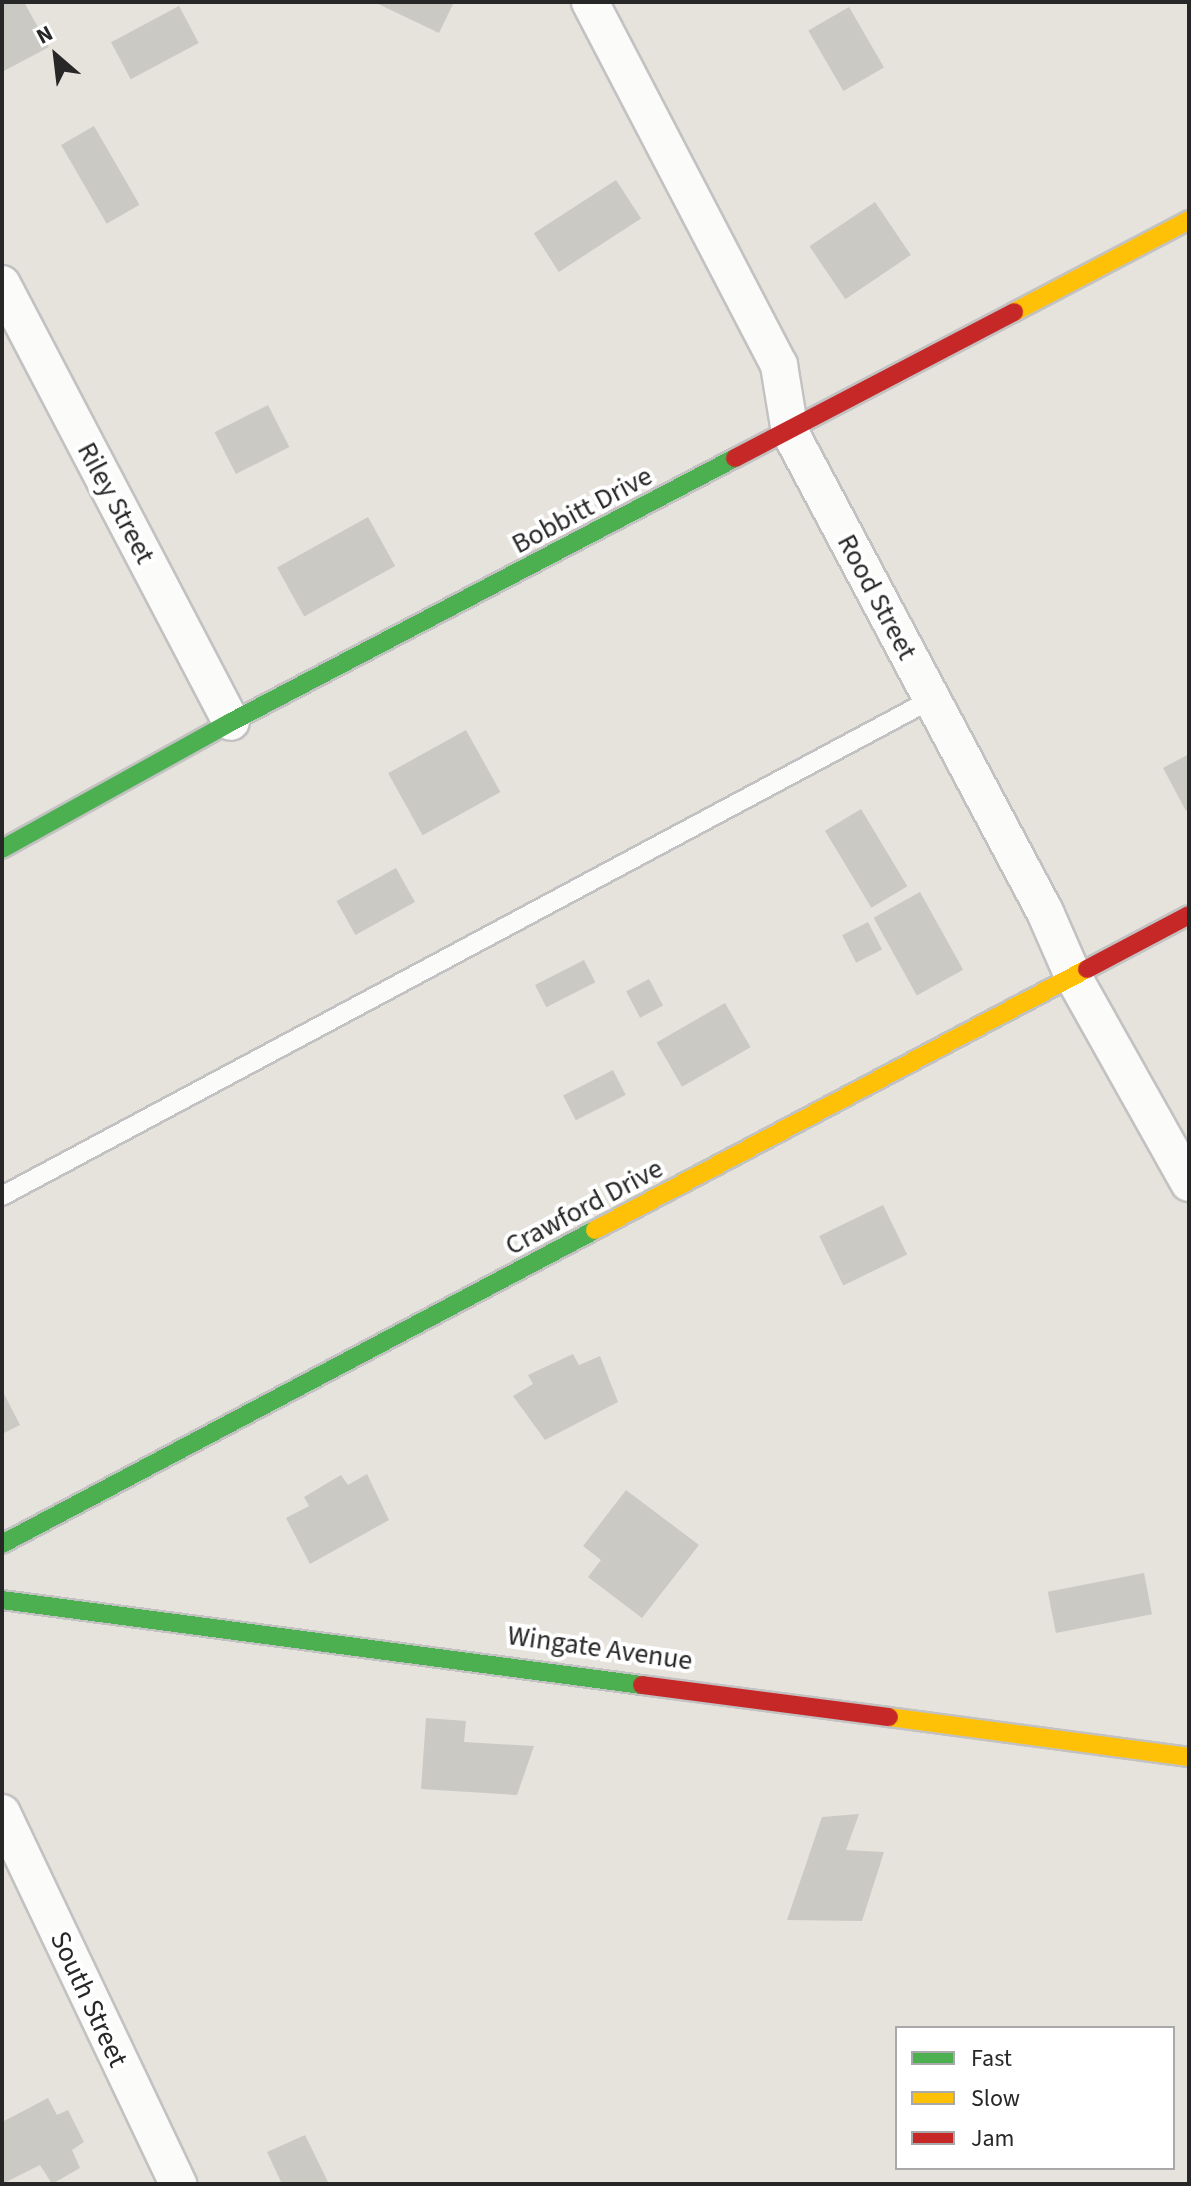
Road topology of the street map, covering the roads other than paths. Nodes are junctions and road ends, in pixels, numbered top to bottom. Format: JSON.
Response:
{"nodes":[{"id":1,"x":590,"y":2,"type":"edge"},
{"id":2,"x":1189,"y":220,"type":"edge"},
{"id":3,"x":2,"y":284,"type":"edge"},
{"id":4,"x":790,"y":432,"type":"junction"},
{"id":5,"x":932,"y":699,"type":"junction"},
{"id":6,"x":231,"y":722,"type":"junction"},
{"id":7,"x":2,"y":849,"type":"edge"},
{"id":8,"x":1189,"y":915,"type":"edge"},
{"id":9,"x":1074,"y":978,"type":"junction"},
{"id":10,"x":1189,"y":1183,"type":"edge"},
{"id":11,"x":2,"y":1196,"type":"edge"},
{"id":12,"x":2,"y":1544,"type":"edge"},
{"id":13,"x":2,"y":1600,"type":"edge"},
{"id":14,"x":1189,"y":1757,"type":"edge"},
{"id":15,"x":2,"y":1813,"type":"edge"},
{"id":16,"x":178,"y":2184,"type":"edge"}],
"edges":[{"from":1,"to":4,"type":"street","name":"Rood Street"},
{"from":2,"to":4,"type":"street","name":"Bobbitt Drive"},
{"from":3,"to":6,"type":"street","name":"Riley Street"},
{"from":4,"to":5,"type":"street","name":"Rood Street"},
{"from":4,"to":6,"type":"street","name":"Bobbitt Drive"},
{"from":5,"to":9,"type":"street","name":"Rood Street"},
{"from":5,"to":11,"type":"lane"},
{"from":6,"to":7,"type":"street","name":"Bobbitt Drive"},
{"from":8,"to":9,"type":"street","name":"Crawford Drive"},
{"from":9,"to":10,"type":"street","name":"Rood Street"},
{"from":9,"to":12,"type":"street","name":"Crawford Drive"},
{"from":13,"to":14,"type":"street","name":"Wingate Avenue"},
{"from":15,"to":16,"type":"street","name":"South Street"}]}
